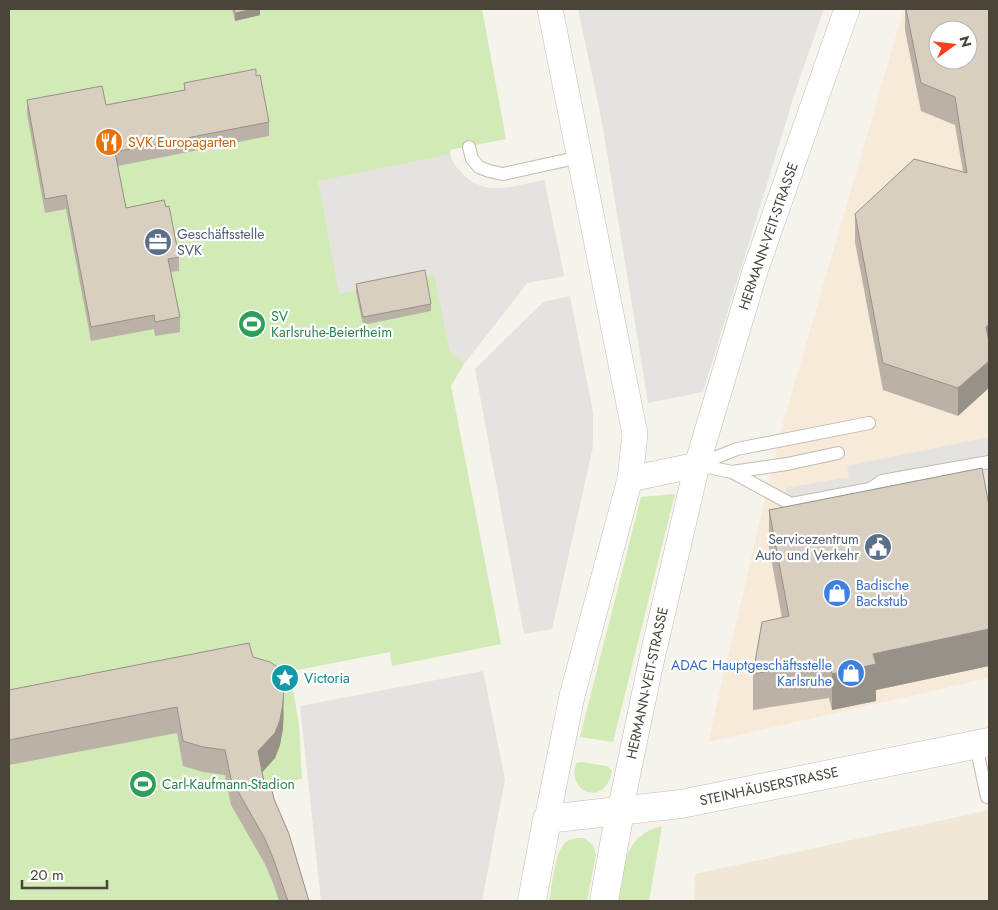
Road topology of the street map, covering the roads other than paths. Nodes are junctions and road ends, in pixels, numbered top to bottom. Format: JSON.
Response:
{"nodes":[{"id":1,"x":550,"y":9,"type":"edge"},
{"id":2,"x":848,"y":9,"type":"edge"},
{"id":3,"x":469,"y":148,"type":"dead end"},
{"id":4,"x":580,"y":157,"type":"junction"},
{"id":5,"x":869,"y":423,"type":"dead end"},
{"id":6,"x":838,"y":454,"type":"dead end"},
{"id":7,"x":989,"y":462,"type":"edge"},
{"id":8,"x":697,"y":465,"type":"junction"},
{"id":9,"x":732,"y":472,"type":"junction"},
{"id":10,"x":630,"y":479,"type":"junction"},
{"id":11,"x":983,"y":743,"type":"edge"},
{"id":12,"x":987,"y":797,"type":"dead end"},
{"id":13,"x":620,"y":811,"type":"junction"},
{"id":14,"x":547,"y":819,"type":"junction"},
{"id":15,"x":532,"y":901,"type":"edge"},
{"id":16,"x":604,"y":901,"type":"edge"}],
"edges":[{"from":1,"to":4,"type":"street"},
{"from":2,"to":8,"type":"street","name":"HERMANN-VEIT-STRASSE"},
{"from":3,"to":4,"type":"lane"},
{"from":4,"to":10,"type":"street"},
{"from":5,"to":8,"type":"lane"},
{"from":6,"to":9,"type":"lane"},
{"from":7,"to":9,"type":"lane"},
{"from":8,"to":9,"type":"lane"},
{"from":8,"to":10,"type":"street"},
{"from":8,"to":13,"type":"street","name":"HERMANN-VEIT-STRASSE"},
{"from":10,"to":14,"type":"street"},
{"from":11,"to":12,"type":"lane"},
{"from":11,"to":13,"type":"street","name":"STEINHÄUSERSTRASSE"},
{"from":13,"to":14,"type":"street","name":"STEINHÄUSERSTRASSE"},
{"from":13,"to":16,"type":"street","name":"HERMANN-VEIT-STRASSE"},
{"from":14,"to":15,"type":"street"}]}
